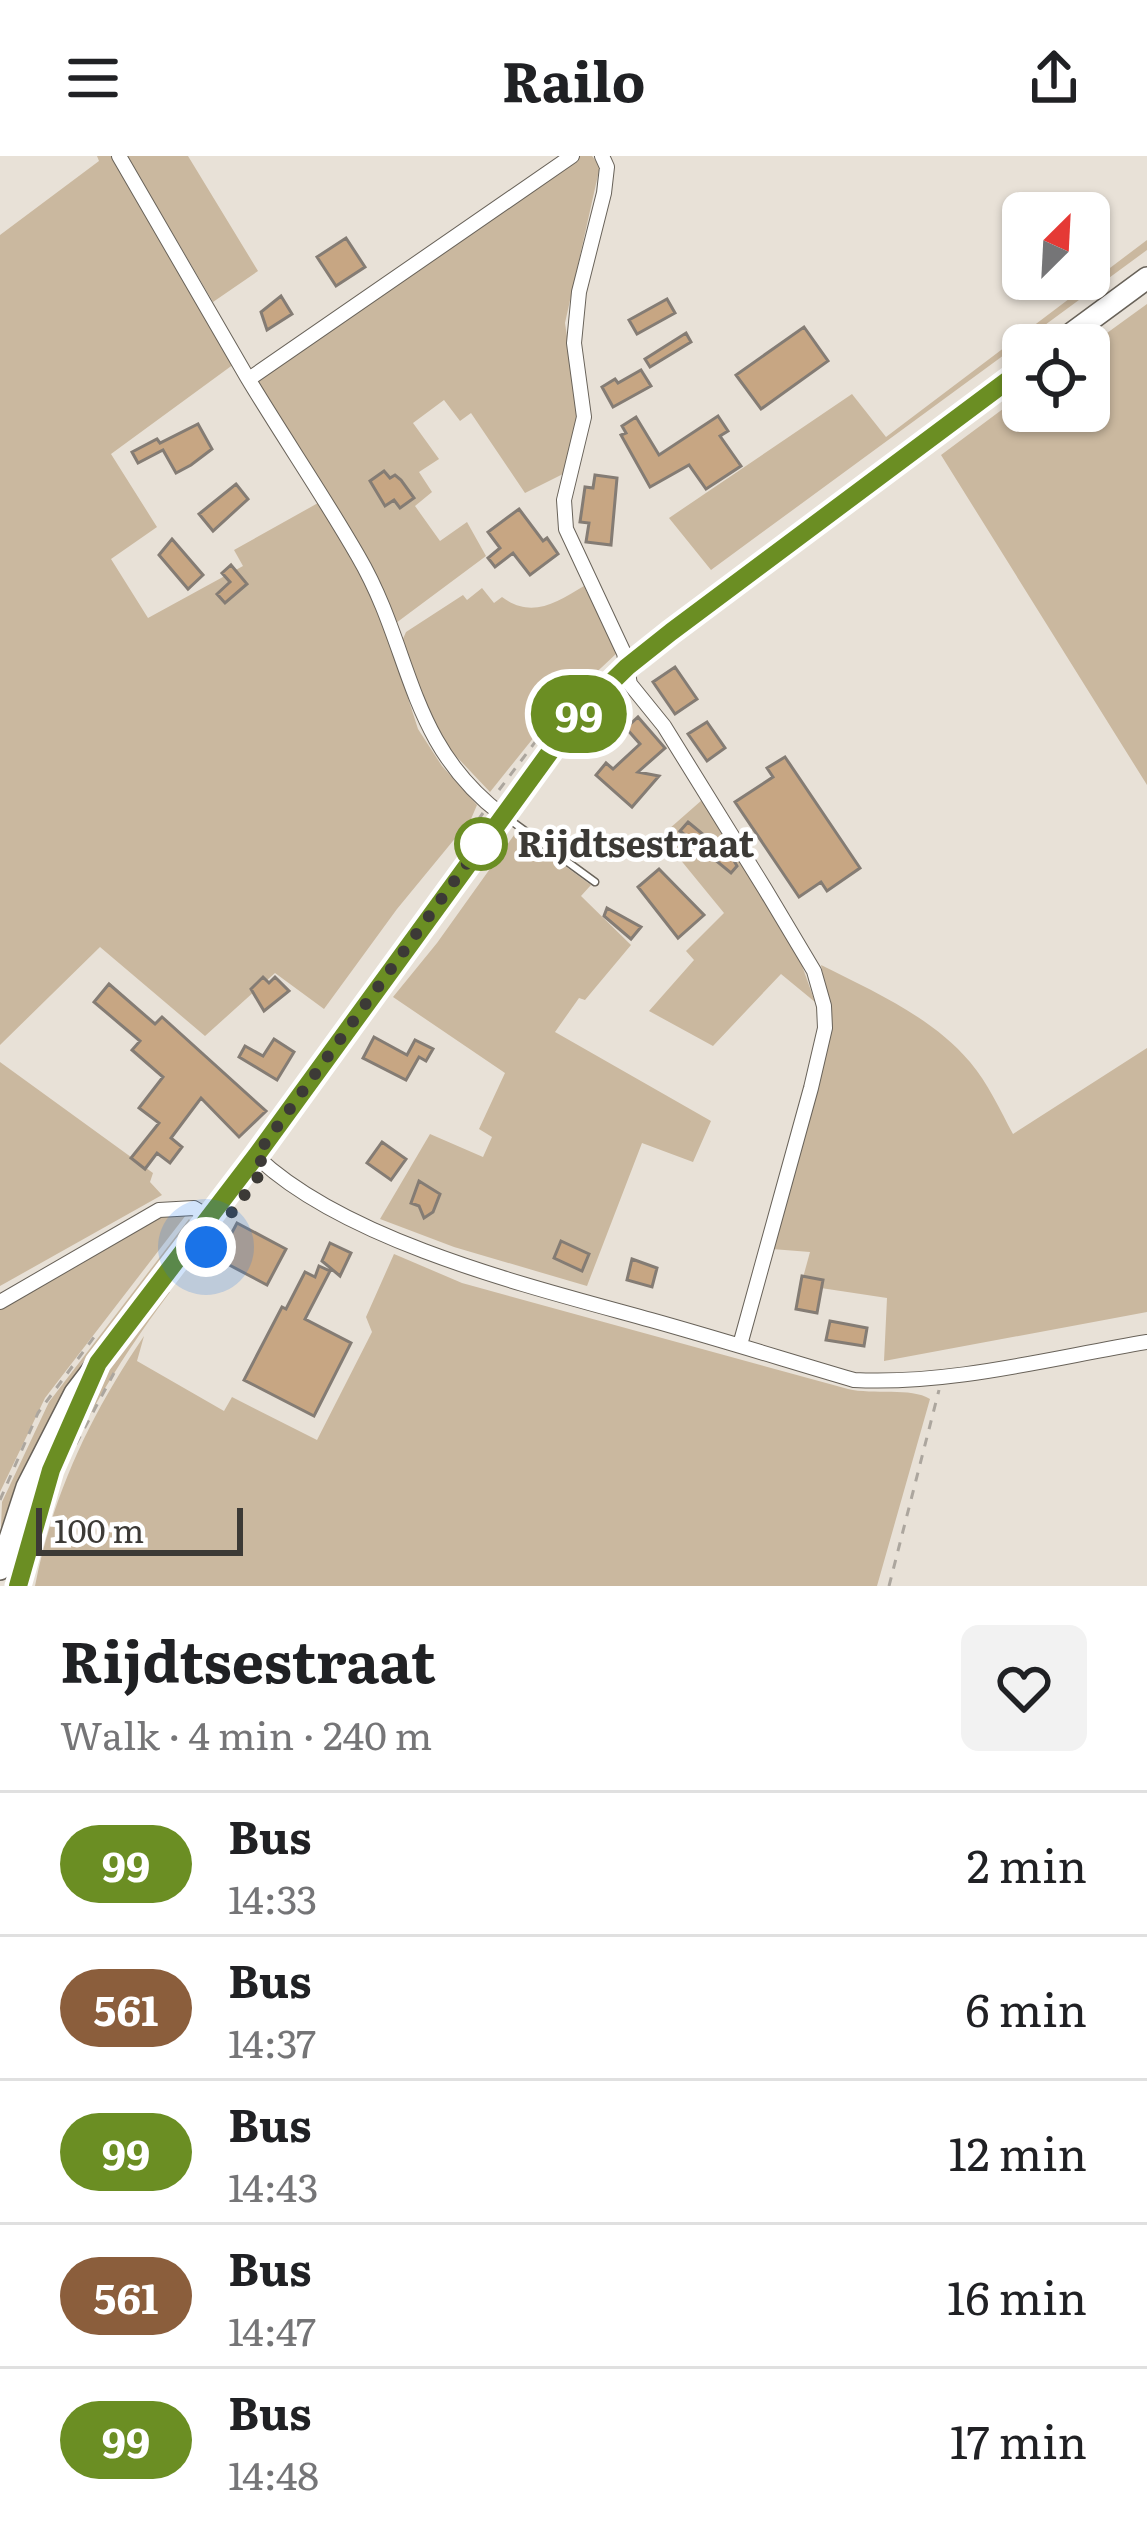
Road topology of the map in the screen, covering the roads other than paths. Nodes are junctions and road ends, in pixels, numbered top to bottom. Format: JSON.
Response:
{"nodes":[{"id":1,"x":119,"y":156,"type":"edge"},
{"id":2,"x":572,"y":156,"type":"edge"},
{"id":3,"x":602,"y":156,"type":"edge"},
{"id":4,"x":1147,"y":278,"type":"edge"},
{"id":5,"x":1085,"y":324,"type":"edge"},
{"id":6,"x":248,"y":379,"type":"junction"},
{"id":7,"x":1002,"y":385,"type":"edge"},
{"id":8,"x":627,"y":667,"type":"junction"},
{"id":9,"x":502,"y":814,"type":"junction"},
{"id":10,"x":595,"y":882,"type":"dead end"},
{"id":11,"x":256,"y":1156,"type":"junction"},
{"id":12,"x":209,"y":1216,"type":"junction"},
{"id":13,"x":0,"y":1302,"type":"edge"},
{"id":14,"x":1147,"y":1342,"type":"edge"},
{"id":15,"x":740,"y":1345,"type":"junction"},
{"id":16,"x":106,"y":1367,"type":"junction"},
{"id":17,"x":0,"y":1569,"type":"edge"},
{"id":18,"x":17,"y":1586,"type":"edge"}],
"edges":[{"from":1,"to":6,"type":"street"},
{"from":2,"to":6,"type":"street"},
{"from":3,"to":8,"type":"street"},
{"from":4,"to":5,"type":"main road"},
{"from":6,"to":9,"type":"street"},
{"from":7,"to":8,"type":"main road"},
{"from":8,"to":9,"type":"main road"},
{"from":8,"to":15,"type":"street"},
{"from":9,"to":10,"type":"lane"},
{"from":9,"to":11,"type":"main road"},
{"from":11,"to":12,"type":"main road"},
{"from":11,"to":15,"type":"street"},
{"from":12,"to":13,"type":"street"},
{"from":12,"to":16,"type":"main road"},
{"from":14,"to":15,"type":"street"},
{"from":16,"to":17,"type":"main road"},
{"from":16,"to":18,"type":"main road"}]}
